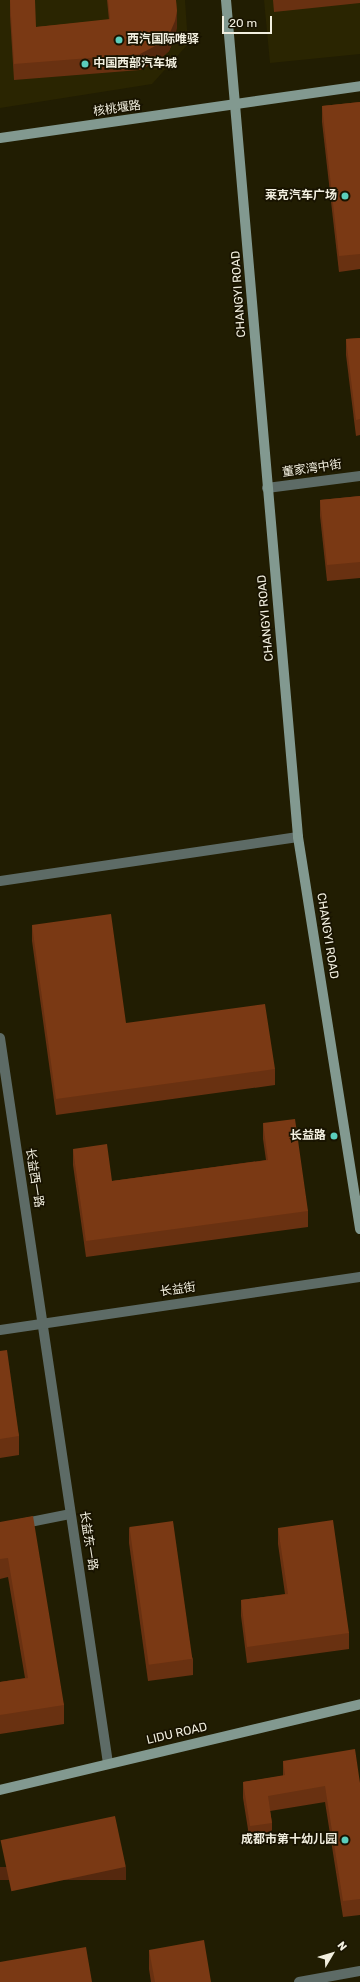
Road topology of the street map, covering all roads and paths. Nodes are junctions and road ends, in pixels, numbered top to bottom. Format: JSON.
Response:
{"nodes":[{"id":1,"x":226,"y":0,"type":"edge"},
{"id":2,"x":360,"y":86,"type":"edge"},
{"id":3,"x":237,"y":103,"type":"junction"},
{"id":4,"x":0,"y":138,"type":"edge"},
{"id":5,"x":360,"y":476,"type":"edge"},
{"id":6,"x":267,"y":488,"type":"junction"},
{"id":7,"x":298,"y":837,"type":"junction"},
{"id":8,"x":0,"y":881,"type":"edge"},
{"id":9,"x":0,"y":1038,"type":"edge"},
{"id":10,"x":360,"y":1229,"type":"edge"},
{"id":11,"x":360,"y":1277,"type":"edge"},
{"id":12,"x":43,"y":1323,"type":"junction"},
{"id":13,"x":0,"y":1330,"type":"edge"},
{"id":14,"x":70,"y":1514,"type":"junction"},
{"id":15,"x":0,"y":1528,"type":"edge"},
{"id":16,"x":360,"y":1704,"type":"edge"},
{"id":17,"x":108,"y":1763,"type":"junction"},
{"id":18,"x":0,"y":1790,"type":"edge"},
{"id":19,"x":360,"y":1974,"type":"edge"},
{"id":20,"x":299,"y":1982,"type":"edge"}],
"edges":[{"from":1,"to":3,"type":"main road","name":"CHANGYI ROAD"},
{"from":2,"to":3,"type":"main road","name":"核桃堰路"},
{"from":3,"to":4,"type":"main road","name":"核桃堰路"},
{"from":3,"to":6,"type":"main road","name":"CHANGYI ROAD"},
{"from":5,"to":6,"type":"street","name":"董家湾中街"},
{"from":6,"to":7,"type":"main road","name":"CHANGYI ROAD"},
{"from":7,"to":8,"type":"street"},
{"from":7,"to":10,"type":"main road","name":"CHANGYI ROAD"},
{"from":9,"to":12,"type":"street","name":"长益西一路"},
{"from":11,"to":12,"type":"street","name":"长益街"},
{"from":12,"to":13,"type":"street","name":"长益街"},
{"from":12,"to":14,"type":"street","name":"长益东一路"},
{"from":14,"to":15,"type":"street"},
{"from":14,"to":17,"type":"street","name":"长益东一路"},
{"from":16,"to":17,"type":"main road","name":"LIDU ROAD"},
{"from":17,"to":18,"type":"main road","name":"LIDU ROAD"},
{"from":19,"to":20,"type":"street"}]}
